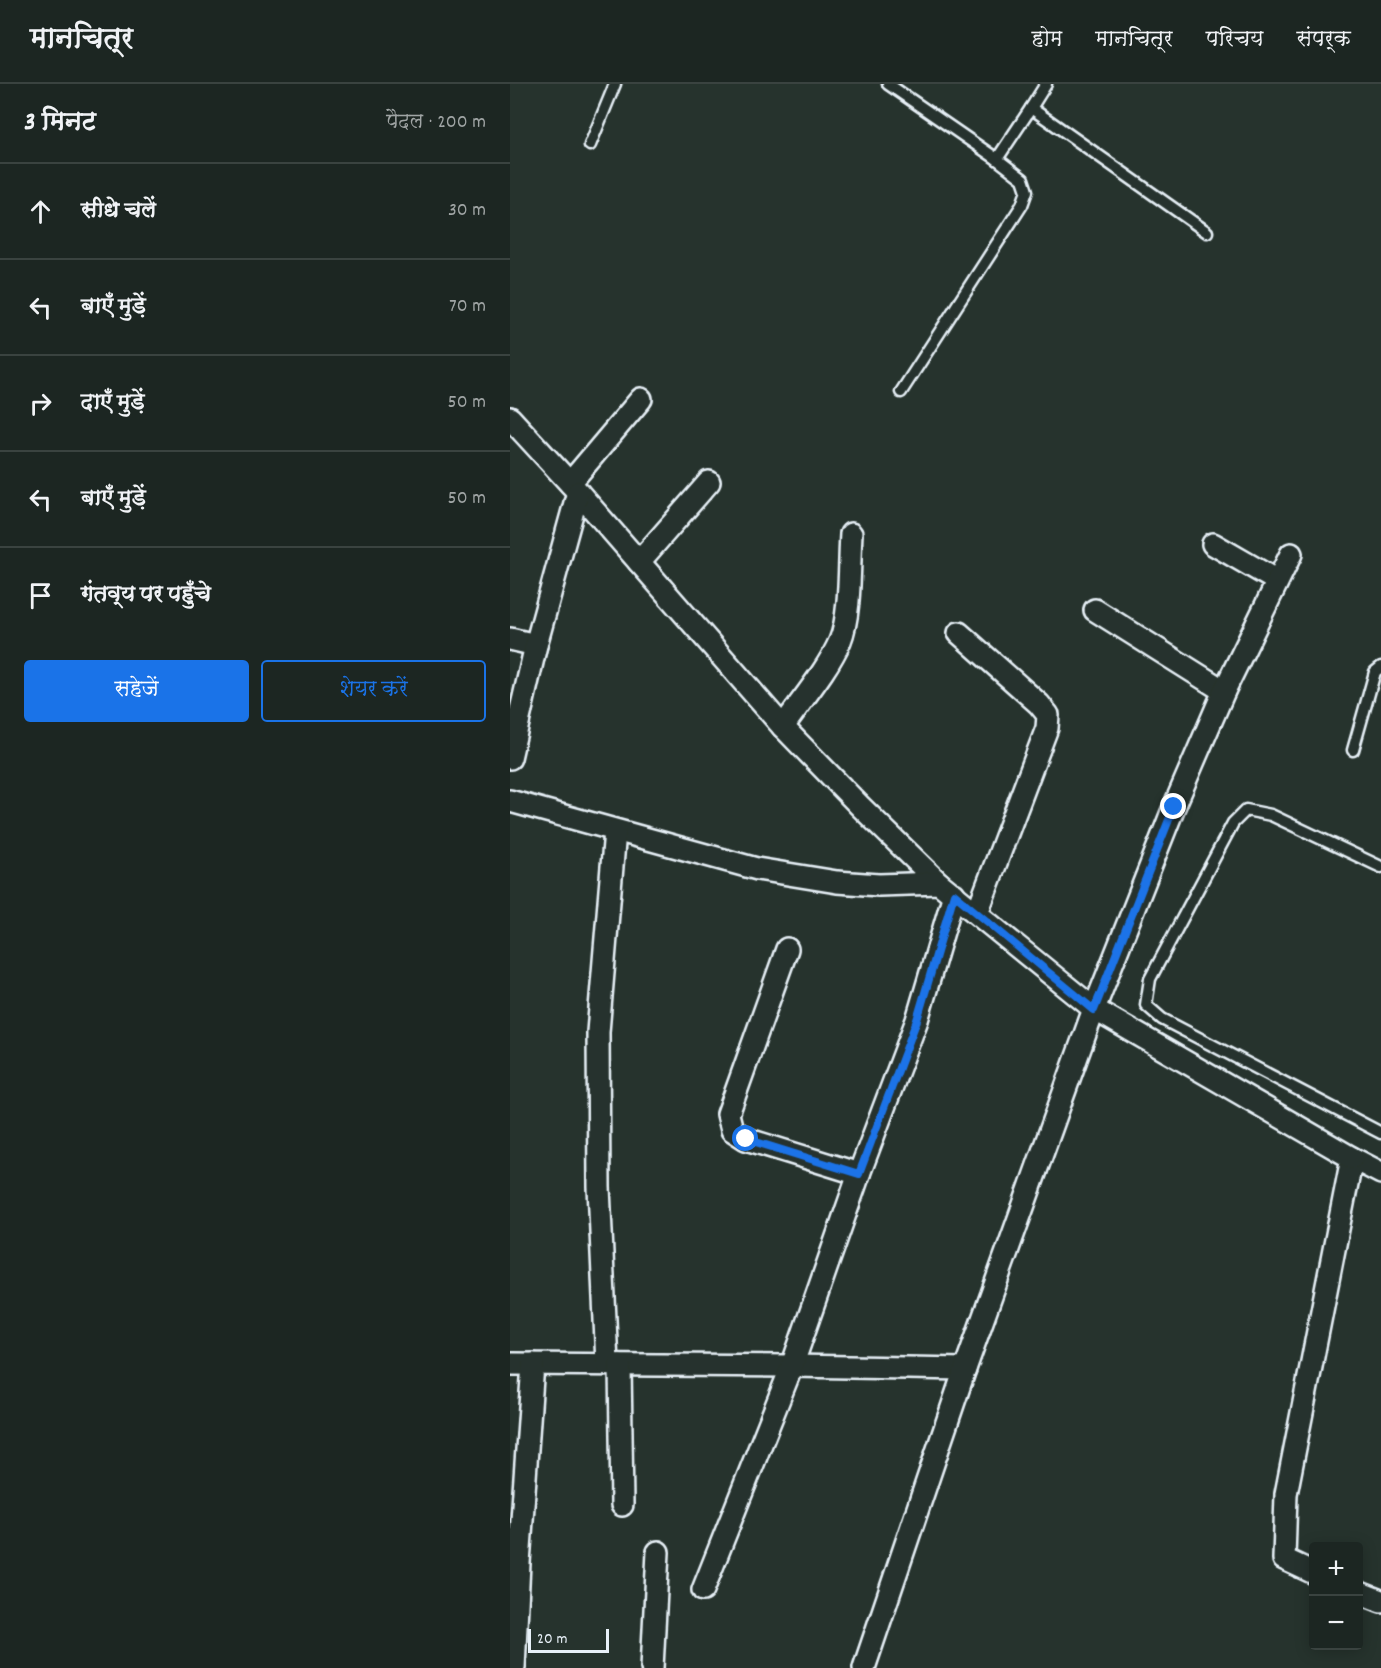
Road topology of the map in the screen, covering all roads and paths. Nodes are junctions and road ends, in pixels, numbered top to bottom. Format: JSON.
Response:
{"nodes":[{"id":1,"x":615,"y":84,"type":"edge"},
{"id":2,"x":888,"y":84,"type":"edge"},
{"id":3,"x":1046,"y":84,"type":"edge"},
{"id":4,"x":1031,"y":108,"type":"junction"},
{"id":5,"x":590,"y":145,"type":"dead end"},
{"id":6,"x":997,"y":159,"type":"junction"},
{"id":7,"x":1207,"y":232,"type":"dead end"},
{"id":8,"x":901,"y":392,"type":"dead end"},
{"id":9,"x":641,"y":399,"type":"dead end"},
{"id":10,"x":510,"y":418,"type":"edge"},
{"id":11,"x":709,"y":482,"type":"dead end"},
{"id":12,"x":574,"y":488,"type":"junction"},
{"id":13,"x":851,"y":534,"type":"dead end"},
{"id":14,"x":1213,"y":544,"type":"dead end"},
{"id":15,"x":1291,"y":554,"type":"dead end"},
{"id":16,"x":639,"y":562,"type":"junction"},
{"id":17,"x":1277,"y":581,"type":"junction"},
{"id":18,"x":1095,"y":610,"type":"dead end"},
{"id":19,"x":958,"y":633,"type":"dead end"},
{"id":20,"x":510,"y":639,"type":"edge"},
{"id":21,"x":536,"y":645,"type":"junction"},
{"id":22,"x":1381,"y":667,"type":"edge"},
{"id":23,"x":1224,"y":691,"type":"junction"},
{"id":24,"x":783,"y":727,"type":"junction"},
{"id":25,"x":1353,"y":750,"type":"dead end"},
{"id":26,"x":510,"y":758,"type":"edge"},
{"id":27,"x":510,"y":801,"type":"edge"},
{"id":28,"x":615,"y":831,"type":"junction"},
{"id":29,"x":1381,"y":867,"type":"edge"},
{"id":30,"x":946,"y":888,"type":"junction"},
{"id":31,"x":977,"y":913,"type":"junction"},
{"id":32,"x":787,"y":949,"type":"dead end"},
{"id":33,"x":1094,"y":1010,"type":"junction"},
{"id":34,"x":1381,"y":1133,"type":"edge"},
{"id":35,"x":1352,"y":1158,"type":"junction"},
{"id":36,"x":1381,"y":1173,"type":"edge"},
{"id":37,"x":859,"y":1174,"type":"junction"},
{"id":38,"x":510,"y":1364,"type":"edge"},
{"id":39,"x":534,"y":1364,"type":"junction"},
{"id":40,"x":613,"y":1364,"type":"junction"},
{"id":41,"x":792,"y":1365,"type":"junction"},
{"id":42,"x":965,"y":1369,"type":"junction"},
{"id":43,"x":622,"y":1505,"type":"dead end"},
{"id":44,"x":658,"y":1552,"type":"dead end"},
{"id":45,"x":1309,"y":1570,"type":"edge"},
{"id":46,"x":703,"y":1590,"type":"dead end"},
{"id":47,"x":1363,"y":1593,"type":"edge"},
{"id":48,"x":1381,"y":1600,"type":"edge"},
{"id":49,"x":514,"y":1668,"type":"edge"},
{"id":50,"x":652,"y":1668,"type":"edge"},
{"id":51,"x":864,"y":1668,"type":"edge"}],
"edges":[{"from":1,"to":5,"type":"lane"},
{"from":2,"to":6,"type":"lane"},
{"from":3,"to":4,"type":"lane"},
{"from":4,"to":6,"type":"lane"},
{"from":4,"to":7,"type":"lane"},
{"from":6,"to":8,"type":"lane"},
{"from":9,"to":12,"type":"street"},
{"from":10,"to":12,"type":"street"},
{"from":11,"to":16,"type":"street"},
{"from":12,"to":16,"type":"street"},
{"from":12,"to":21,"type":"street"},
{"from":13,"to":24,"type":"street"},
{"from":14,"to":17,"type":"street"},
{"from":15,"to":17,"type":"street"},
{"from":16,"to":24,"type":"street"},
{"from":17,"to":23,"type":"street"},
{"from":18,"to":23,"type":"street"},
{"from":19,"to":31,"type":"street"},
{"from":20,"to":21,"type":"street"},
{"from":21,"to":26,"type":"street"},
{"from":22,"to":25,"type":"lane"},
{"from":23,"to":33,"type":"street"},
{"from":24,"to":30,"type":"street"},
{"from":27,"to":28,"type":"street"},
{"from":28,"to":30,"type":"street"},
{"from":28,"to":40,"type":"street"},
{"from":29,"to":34,"type":"lane"},
{"from":30,"to":31,"type":"street"},
{"from":30,"to":37,"type":"street"},
{"from":31,"to":33,"type":"street"},
{"from":32,"to":37,"type":"street"},
{"from":33,"to":35,"type":"street"},
{"from":33,"to":42,"type":"street"},
{"from":35,"to":36,"type":"street"},
{"from":35,"to":45,"type":"street"},
{"from":37,"to":41,"type":"street"},
{"from":38,"to":39,"type":"street"},
{"from":39,"to":40,"type":"street"},
{"from":39,"to":49,"type":"street"},
{"from":40,"to":41,"type":"street"},
{"from":40,"to":43,"type":"street"},
{"from":41,"to":42,"type":"street"},
{"from":41,"to":46,"type":"street"},
{"from":42,"to":51,"type":"street"},
{"from":44,"to":50,"type":"street"},
{"from":47,"to":48,"type":"street"}]}
